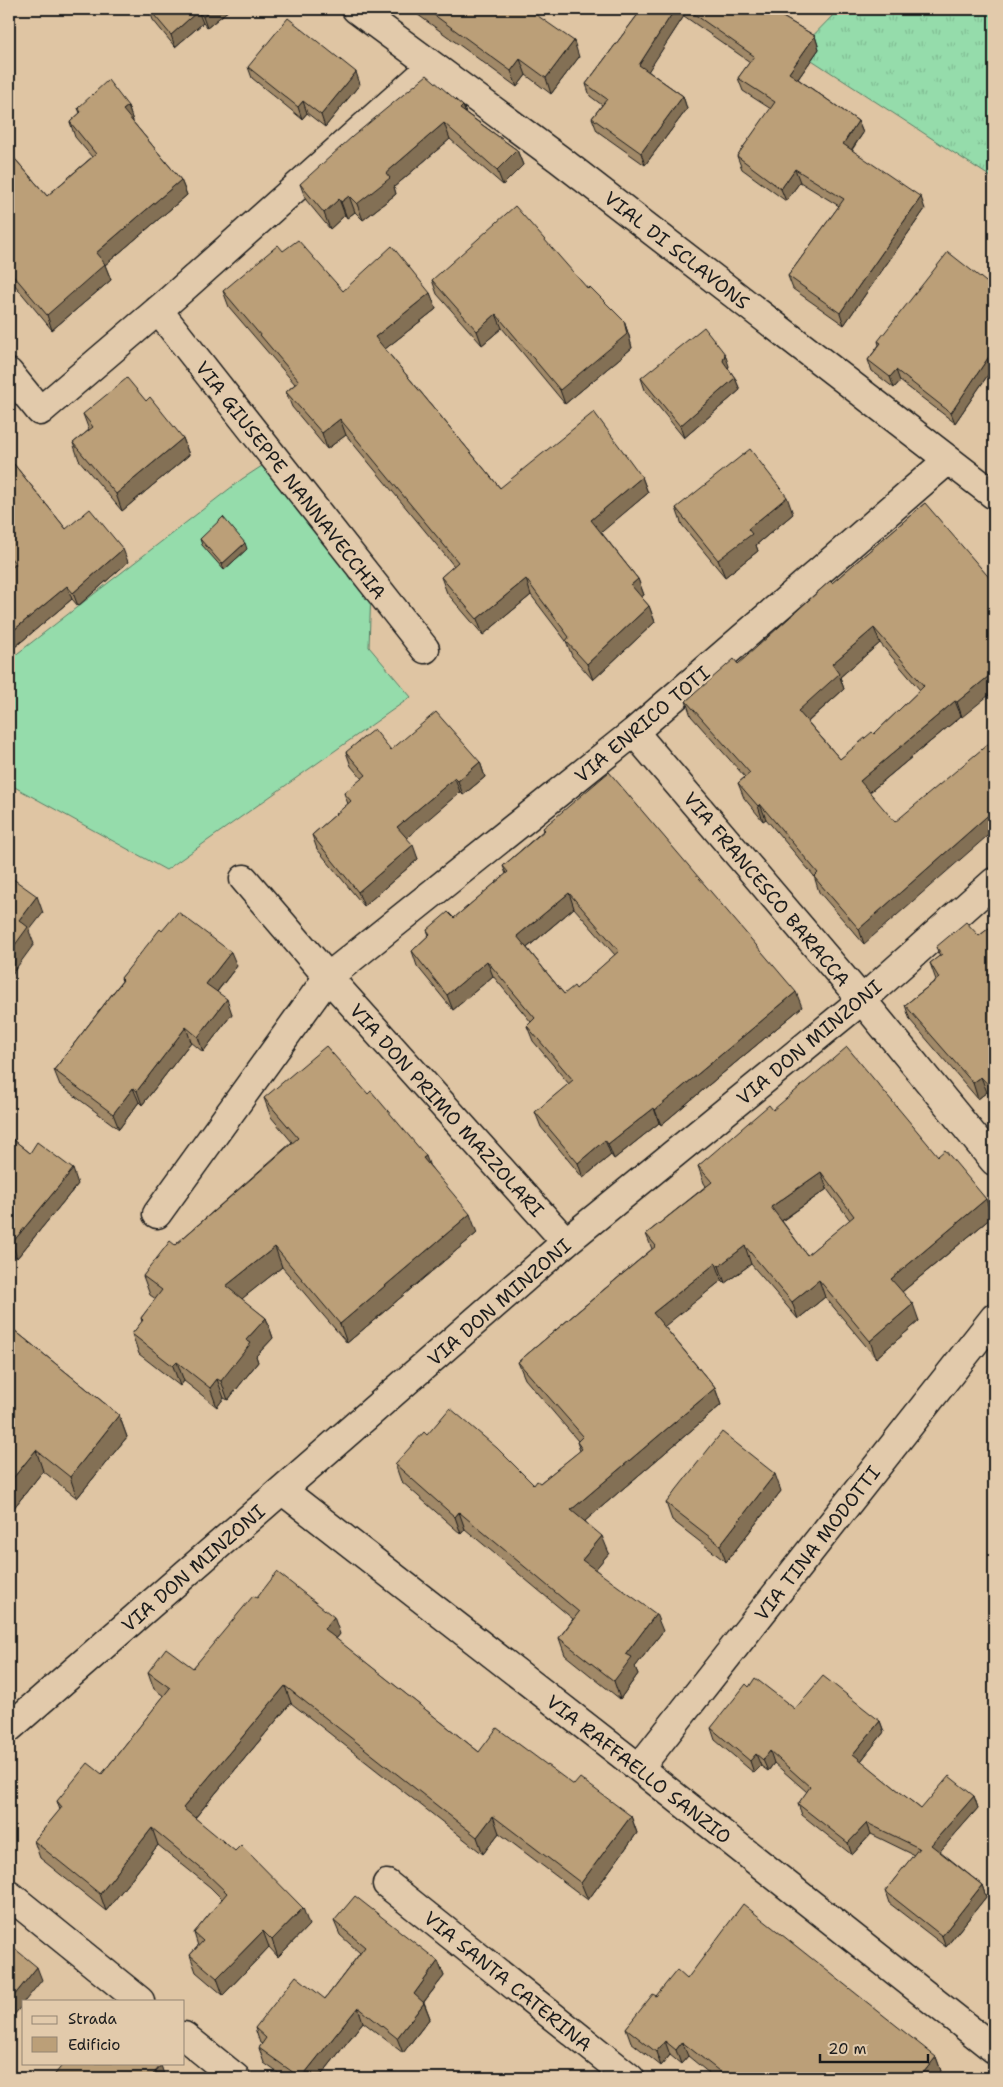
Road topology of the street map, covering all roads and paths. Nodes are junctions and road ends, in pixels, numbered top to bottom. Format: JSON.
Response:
{"nodes":[{"id":1,"x":356,"y":9,"type":"edge"},
{"id":2,"x":432,"y":66,"type":"junction"},
{"id":3,"x":158,"y":310,"type":"junction"},
{"id":4,"x":9,"y":373,"type":"edge"},
{"id":5,"x":948,"y":460,"type":"junction"},
{"id":6,"x":994,"y":495,"type":"edge"},
{"id":7,"x":425,"y":650,"type":"dead end"},
{"id":8,"x":634,"y":732,"type":"junction"},
{"id":9,"x":244,"y":879,"type":"dead end"},
{"id":10,"x":994,"y":882,"type":"edge"},
{"id":11,"x":328,"y":977,"type":"junction"},
{"id":12,"x":862,"y":1000,"type":"junction"},
{"id":13,"x":994,"y":1162,"type":"edge"},
{"id":14,"x":156,"y":1214,"type":"dead end"},
{"id":15,"x":566,"y":1242,"type":"junction"},
{"id":16,"x":994,"y":1318,"type":"edge"},
{"id":17,"x":282,"y":1490,"type":"junction"},
{"id":18,"x":9,"y":1728,"type":"edge"},
{"id":19,"x":639,"y":1768,"type":"junction"},
{"id":20,"x":387,"y":1884,"type":"dead end"},
{"id":21,"x":9,"y":1895,"type":"edge"},
{"id":22,"x":139,"y":2000,"type":"edge"},
{"id":23,"x":185,"y":2037,"type":"edge"},
{"id":24,"x":994,"y":2049,"type":"edge"},
{"id":25,"x":236,"y":2078,"type":"edge"},
{"id":26,"x":630,"y":2078,"type":"edge"}],
"edges":[{"from":1,"to":2,"type":"street","name":"VIAL DI SCLAVONS"},
{"from":2,"to":3,"type":"street"},
{"from":2,"to":5,"type":"street","name":"VIAL DI SCLAVONS"},
{"from":3,"to":4,"type":"street"},
{"from":3,"to":7,"type":"street","name":"VIA GIUSEPPE NANNAVECCHIA"},
{"from":5,"to":6,"type":"street","name":"VIAL DI SCLAVONS"},
{"from":5,"to":8,"type":"street","name":"VIA ENRICO TOTI"},
{"from":8,"to":11,"type":"street","name":"VIA ENRICO TOTI"},
{"from":8,"to":12,"type":"street","name":"VIA FRANCESCO BARACCA"},
{"from":9,"to":11,"type":"street","name":"VIA DON PRIMO MAZZOLARI"},
{"from":10,"to":12,"type":"street","name":"VIA DON MINZONI"},
{"from":11,"to":14,"type":"street"},
{"from":11,"to":15,"type":"street","name":"VIA DON PRIMO MAZZOLARI"},
{"from":12,"to":13,"type":"street","name":"VIA FRANCESCO BARACCA"},
{"from":12,"to":15,"type":"street","name":"VIA DON MINZONI"},
{"from":15,"to":17,"type":"street","name":"VIA DON MINZONI"},
{"from":16,"to":19,"type":"street","name":"VIA TINA MODOTTI"},
{"from":17,"to":18,"type":"street","name":"VIA DON MINZONI"},
{"from":17,"to":19,"type":"street","name":"VIA RAFFAELLO SANZIO"},
{"from":19,"to":24,"type":"street","name":"VIA RAFFAELLO SANZIO"},
{"from":20,"to":26,"type":"street","name":"VIA SANTA CATERINA"},
{"from":21,"to":22,"type":"street"},
{"from":23,"to":25,"type":"street"}]}
